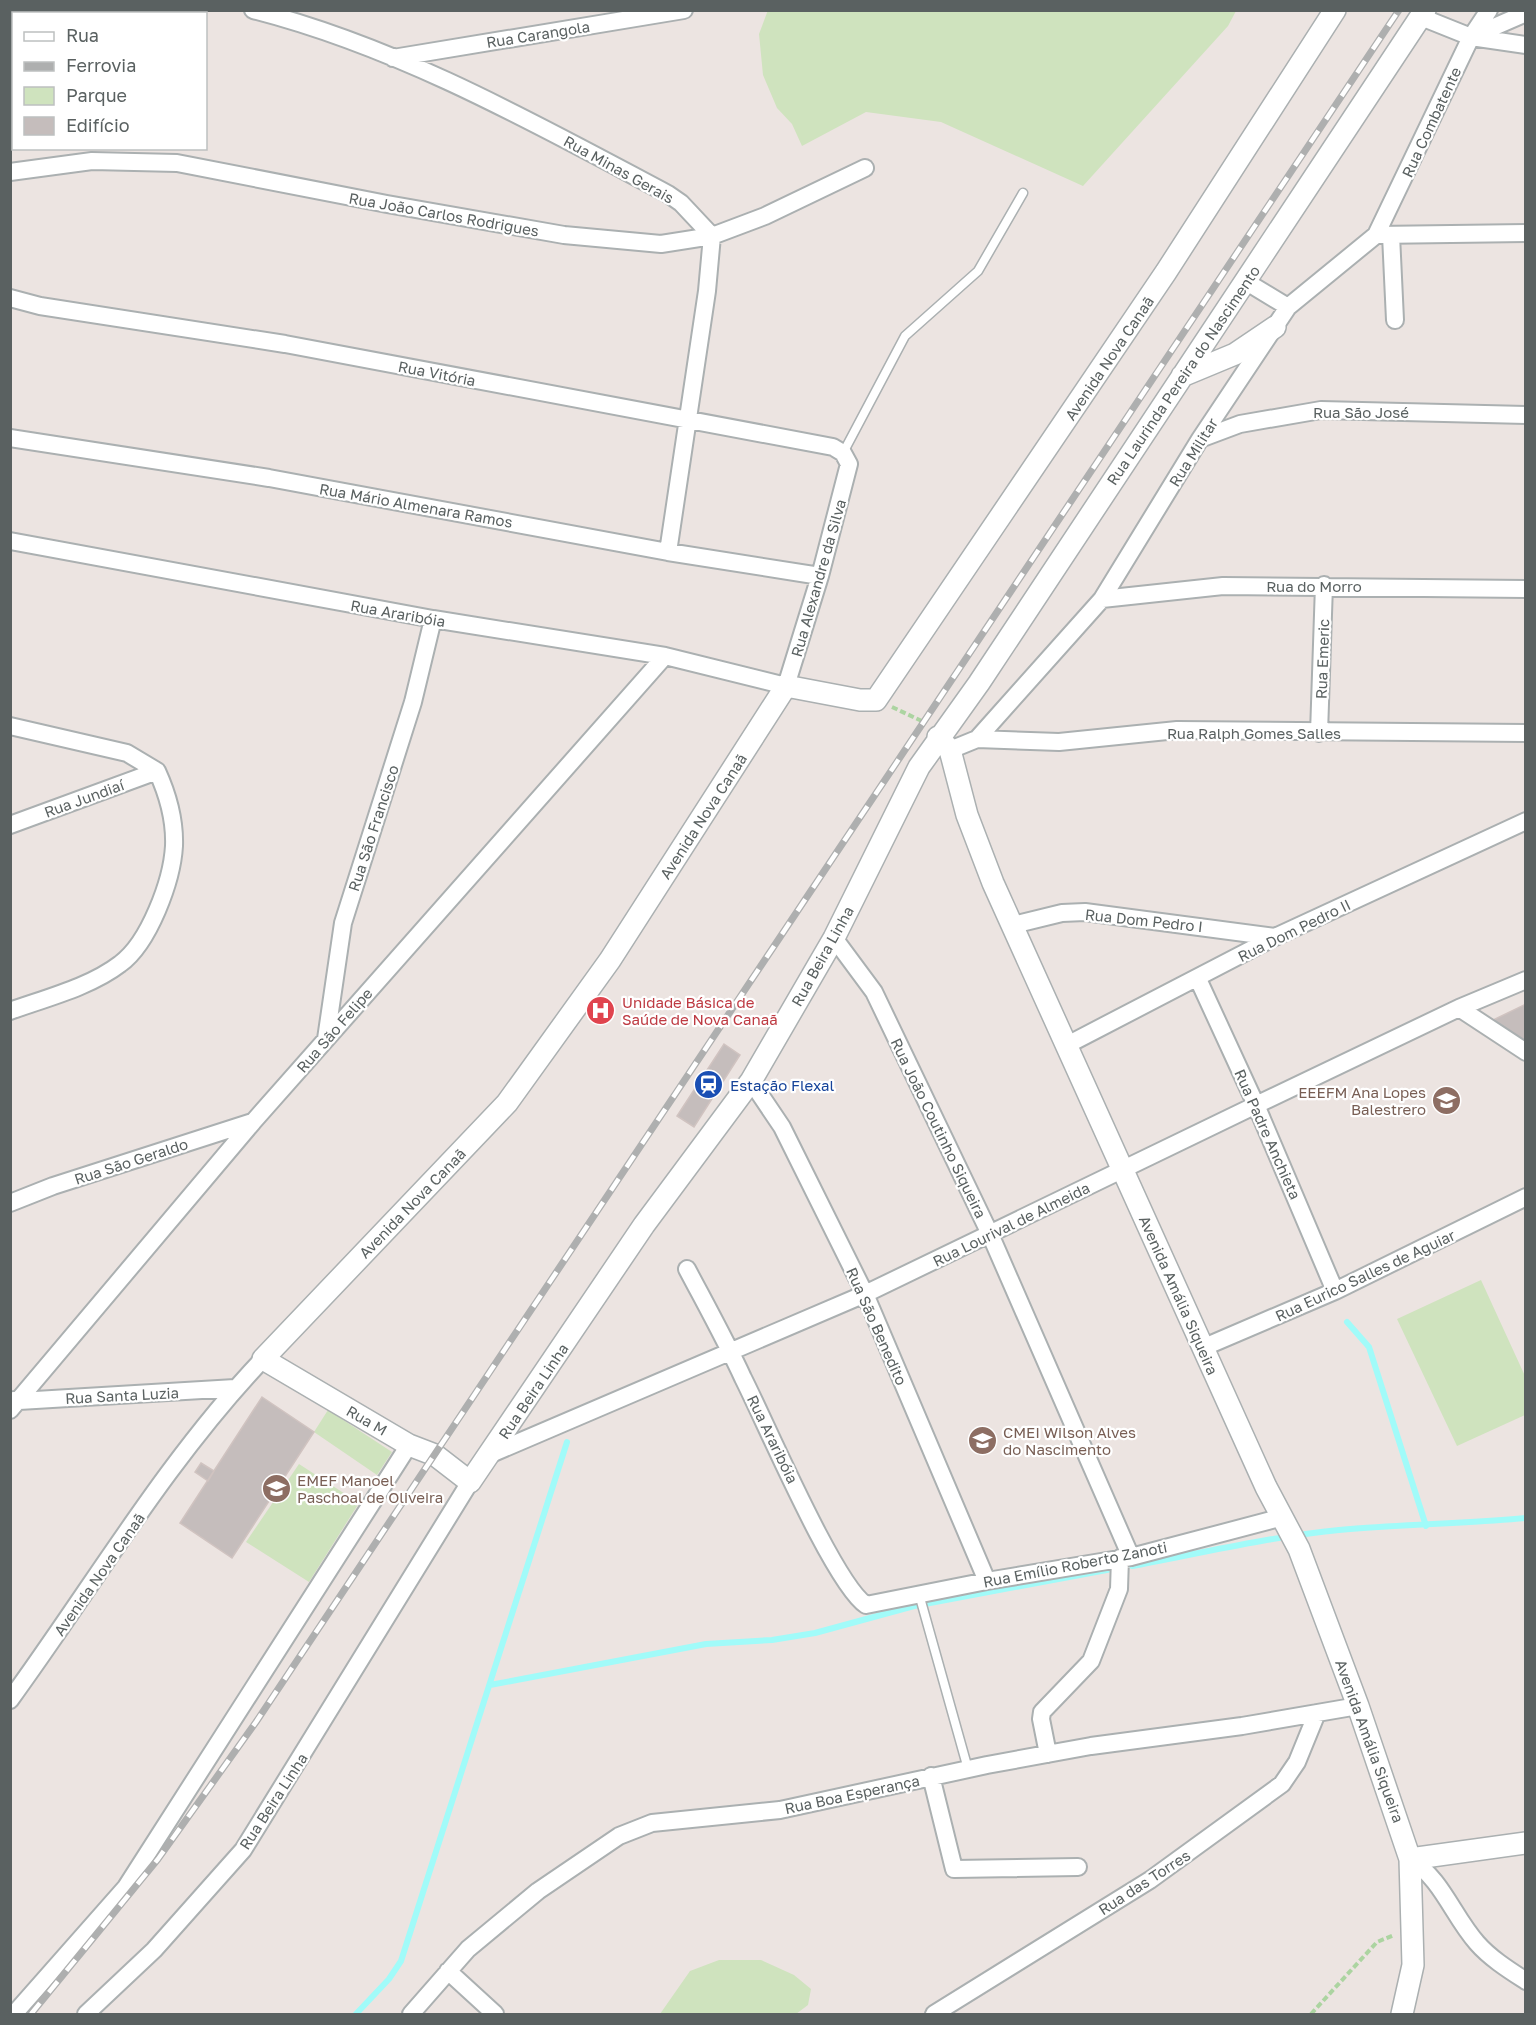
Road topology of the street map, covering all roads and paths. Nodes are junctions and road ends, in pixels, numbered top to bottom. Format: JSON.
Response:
{"nodes":[{"id":1,"x":253,"y":10,"type":"edge"},
{"id":2,"x":684,"y":10,"type":"edge"},
{"id":3,"x":1335,"y":10,"type":"edge"},
{"id":4,"x":1489,"y":10,"type":"edge"},
{"id":5,"x":1423,"y":14,"type":"edge"},
{"id":6,"x":1526,"y":14,"type":"edge"},
{"id":7,"x":1471,"y":37,"type":"junction"},
{"id":8,"x":1526,"y":45,"type":"edge"},
{"id":9,"x":393,"y":58,"type":"junction"},
{"id":10,"x":866,"y":168,"type":"dead end"},
{"id":11,"x":10,"y":172,"type":"edge"},
{"id":12,"x":1023,"y":193,"type":"dead end"},
{"id":13,"x":1526,"y":233,"type":"edge"},
{"id":14,"x":1384,"y":235,"type":"junction"},
{"id":15,"x":712,"y":236,"type":"junction"},
{"id":16,"x":1245,"y":281,"type":"junction"},
{"id":17,"x":10,"y":298,"type":"edge"},
{"id":18,"x":1288,"y":307,"type":"junction"},
{"id":19,"x":1395,"y":320,"type":"dead end"},
{"id":20,"x":1275,"y":327,"type":"junction"},
{"id":21,"x":1182,"y":376,"type":"junction"},
{"id":22,"x":1526,"y":415,"type":"edge"},
{"id":23,"x":687,"y":419,"type":"junction"},
{"id":24,"x":10,"y":438,"type":"edge"},
{"id":25,"x":1200,"y":439,"type":"junction"},
{"id":26,"x":843,"y":453,"type":"junction"},
{"id":27,"x":10,"y":541,"type":"edge"},
{"id":28,"x":669,"y":552,"type":"junction"},
{"id":29,"x":820,"y":576,"type":"junction"},
{"id":30,"x":1324,"y":585,"type":"junction"},
{"id":31,"x":1526,"y":590,"type":"edge"},
{"id":32,"x":1102,"y":599,"type":"junction"},
{"id":33,"x":433,"y":619,"type":"junction"},
{"id":34,"x":665,"y":656,"type":"junction"},
{"id":35,"x":786,"y":686,"type":"junction"},
{"id":36,"x":876,"y":699,"type":"junction"},
{"id":37,"x":10,"y":726,"type":"edge"},
{"id":38,"x":1319,"y":733,"type":"junction"},
{"id":39,"x":1526,"y":733,"type":"edge"},
{"id":40,"x":977,"y":739,"type":"junction"},
{"id":41,"x":944,"y":744,"type":"junction"},
{"id":42,"x":157,"y":771,"type":"junction"},
{"id":43,"x":1526,"y":821,"type":"edge"},
{"id":44,"x":10,"y":825,"type":"edge"},
{"id":45,"x":1013,"y":925,"type":"junction"},
{"id":46,"x":1275,"y":937,"type":"junction"},
{"id":47,"x":834,"y":938,"type":"junction"},
{"id":48,"x":1198,"y":979,"type":"junction"},
{"id":49,"x":1526,"y":980,"type":"edge"},
{"id":50,"x":1459,"y":1008,"type":"junction"},
{"id":51,"x":10,"y":1011,"type":"edge"},
{"id":52,"x":326,"y":1039,"type":"junction"},
{"id":53,"x":1067,"y":1045,"type":"junction"},
{"id":54,"x":1526,"y":1052,"type":"edge"},
{"id":55,"x":750,"y":1081,"type":"junction"},
{"id":56,"x":1256,"y":1105,"type":"junction"},
{"id":57,"x":253,"y":1122,"type":"junction"},
{"id":58,"x":1123,"y":1170,"type":"junction"},
{"id":59,"x":1526,"y":1197,"type":"edge"},
{"id":60,"x":10,"y":1203,"type":"edge"},
{"id":61,"x":990,"y":1234,"type":"junction"},
{"id":62,"x":687,"y":1269,"type":"dead end"},
{"id":63,"x":1335,"y":1291,"type":"junction"},
{"id":64,"x":865,"y":1294,"type":"junction"},
{"id":65,"x":1202,"y":1348,"type":"junction"},
{"id":66,"x":730,"y":1351,"type":"junction"},
{"id":67,"x":263,"y":1359,"type":"junction"},
{"id":68,"x":235,"y":1388,"type":"junction"},
{"id":69,"x":13,"y":1403,"type":"edge"},
{"id":70,"x":409,"y":1445,"type":"junction"},
{"id":71,"x":491,"y":1454,"type":"junction"},
{"id":72,"x":470,"y":1482,"type":"junction"},
{"id":73,"x":1285,"y":1521,"type":"junction"},
{"id":74,"x":1126,"y":1557,"type":"junction"},
{"id":75,"x":987,"y":1581,"type":"junction"},
{"id":76,"x":919,"y":1594,"type":"junction"},
{"id":77,"x":866,"y":1605,"type":"joint"},
{"id":78,"x":10,"y":1700,"type":"edge"},
{"id":79,"x":1358,"y":1706,"type":"junction"},
{"id":80,"x":1317,"y":1713,"type":"junction"},
{"id":81,"x":1048,"y":1754,"type":"junction"},
{"id":82,"x":968,"y":1769,"type":"junction"},
{"id":83,"x":931,"y":1776,"type":"junction"},
{"id":84,"x":1526,"y":1843,"type":"edge"},
{"id":85,"x":1410,"y":1859,"type":"junction"},
{"id":86,"x":1078,"y":1867,"type":"dead end"},
{"id":87,"x":1377,"y":1942,"type":"dead end"},
{"id":88,"x":448,"y":1971,"type":"junction"},
{"id":89,"x":1526,"y":1981,"type":"edge"},
{"id":90,"x":14,"y":2014,"type":"edge"},
{"id":91,"x":87,"y":2014,"type":"edge"},
{"id":92,"x":411,"y":2014,"type":"edge"},
{"id":93,"x":495,"y":2014,"type":"edge"},
{"id":94,"x":934,"y":2014,"type":"edge"},
{"id":95,"x":1311,"y":2014,"type":"edge"},
{"id":96,"x":1402,"y":2014,"type":"edge"}],
"edges":[{"from":1,"to":9,"type":"street","name":"Rua Minas Gerais"},
{"from":2,"to":9,"type":"street","name":"Rua Carangola"},
{"from":3,"to":36,"type":"street","name":"Avenida Nova Canaã"},
{"from":4,"to":7,"type":"street","name":"Rua Combatente"},
{"from":5,"to":7,"type":"street"},
{"from":5,"to":16,"type":"street","name":"Rua Laurinda Pereira do Nascimento"},
{"from":6,"to":7,"type":"street"},
{"from":7,"to":8,"type":"street"},
{"from":7,"to":14,"type":"street","name":"Rua Combatente"},
{"from":9,"to":15,"type":"street","name":"Rua Minas Gerais"},
{"from":10,"to":15,"type":"street","name":"Rua João Carlos Rodrigues"},
{"from":11,"to":15,"type":"street","name":"Rua João Carlos Rodrigues"},
{"from":12,"to":26,"type":"lane"},
{"from":13,"to":14,"type":"street"},
{"from":14,"to":18,"type":"street","name":"Rua Militar"},
{"from":14,"to":19,"type":"street"},
{"from":15,"to":23,"type":"street"},
{"from":16,"to":18,"type":"street"},
{"from":16,"to":21,"type":"street","name":"Rua Laurinda Pereira do Nascimento"},
{"from":17,"to":23,"type":"street","name":"Rua Vitória"},
{"from":18,"to":20,"type":"street","name":"Rua Militar"},
{"from":20,"to":21,"type":"street"},
{"from":20,"to":25,"type":"street","name":"Rua Militar"},
{"from":21,"to":41,"type":"street","name":"Rua Laurinda Pereira do Nascimento"},
{"from":22,"to":25,"type":"street","name":"Rua São José"},
{"from":23,"to":26,"type":"street","name":"Rua Vitória"},
{"from":23,"to":28,"type":"street"},
{"from":24,"to":28,"type":"street","name":"Rua Mário Almenara Ramos"},
{"from":25,"to":32,"type":"street","name":"Rua Militar"},
{"from":26,"to":29,"type":"street","name":"Rua Alexandre da Silva"},
{"from":27,"to":33,"type":"street","name":"Rua Araribóia"},
{"from":28,"to":29,"type":"street","name":"Rua Mário Almenara Ramos"},
{"from":29,"to":35,"type":"street","name":"Rua Alexandre da Silva"},
{"from":30,"to":31,"type":"street","name":"Rua do Morro"},
{"from":30,"to":32,"type":"street","name":"Rua do Morro"},
{"from":30,"to":38,"type":"street","name":"Rua Emeric"},
{"from":32,"to":40,"type":"street","name":"Rua Militar"},
{"from":33,"to":34,"type":"street","name":"Rua Araribóia"},
{"from":33,"to":52,"type":"street","name":"Rua São Francisco"},
{"from":34,"to":35,"type":"street","name":"Rua Araribóia"},
{"from":34,"to":52,"type":"street","name":"Rua São Felipe"},
{"from":35,"to":36,"type":"street"},
{"from":35,"to":67,"type":"street","name":"Avenida Nova Canaã"},
{"from":36,"to":41,"type":"path"},
{"from":37,"to":42,"type":"street"},
{"from":38,"to":39,"type":"street","name":"Rua Ralph Gomes Salles"},
{"from":38,"to":40,"type":"street","name":"Rua Ralph Gomes Salles"},
{"from":40,"to":41,"type":"street","name":"Rua Ralph Gomes Salles"},
{"from":41,"to":45,"type":"street","name":"Avenida Amália Siqueira"},
{"from":41,"to":47,"type":"street","name":"Rua Beira Linha"},
{"from":42,"to":44,"type":"street","name":"Rua Jundiaí"},
{"from":42,"to":51,"type":"street"},
{"from":43,"to":46,"type":"street","name":"Rua Dom Pedro II"},
{"from":45,"to":46,"type":"street","name":"Rua Dom Pedro I"},
{"from":45,"to":53,"type":"street","name":"Avenida Amália Siqueira"},
{"from":46,"to":48,"type":"street","name":"Rua Dom Pedro II"},
{"from":47,"to":55,"type":"street","name":"Rua Beira Linha"},
{"from":47,"to":61,"type":"street","name":"Rua João Coutinho Siqueira"},
{"from":48,"to":53,"type":"street","name":"Rua Dom Pedro II"},
{"from":48,"to":56,"type":"street","name":"Rua Padre Anchieta"},
{"from":49,"to":50,"type":"street","name":"Rua Lourival de Almeida"},
{"from":50,"to":54,"type":"street"},
{"from":50,"to":56,"type":"street","name":"Rua Lourival de Almeida"},
{"from":52,"to":57,"type":"street","name":"Rua São Felipe"},
{"from":53,"to":58,"type":"street","name":"Avenida Amália Siqueira"},
{"from":55,"to":64,"type":"street","name":"Rua São Benedito"},
{"from":55,"to":71,"type":"street","name":"Rua Beira Linha"},
{"from":56,"to":58,"type":"street","name":"Rua Lourival de Almeida"},
{"from":56,"to":63,"type":"street","name":"Rua Padre Anchieta"},
{"from":57,"to":60,"type":"street","name":"Rua São Geraldo"},
{"from":57,"to":69,"type":"street","name":"Rua São Felipe"},
{"from":58,"to":61,"type":"street","name":"Rua Lourival de Almeida"},
{"from":58,"to":65,"type":"street","name":"Avenida Amália Siqueira"},
{"from":59,"to":63,"type":"street","name":"Rua Eurico Salles de Aguiar"},
{"from":61,"to":64,"type":"street","name":"Rua Lourival de Almeida"},
{"from":61,"to":74,"type":"street","name":"Rua João Coutinho Siqueira"},
{"from":62,"to":66,"type":"street","name":"Rua Araribóia"},
{"from":63,"to":65,"type":"street","name":"Rua Eurico Salles de Aguiar"},
{"from":64,"to":66,"type":"street","name":"Rua Lourival de Almeida"},
{"from":64,"to":75,"type":"street","name":"Rua São Benedito"},
{"from":65,"to":73,"type":"street","name":"Avenida Amália Siqueira"},
{"from":66,"to":71,"type":"street","name":"Rua Lourival de Almeida"},
{"from":66,"to":77,"type":"street","name":"Rua Araribóia"},
{"from":67,"to":68,"type":"street","name":"Avenida Nova Canaã"},
{"from":67,"to":70,"type":"street","name":"Rua M"},
{"from":68,"to":69,"type":"street","name":"Rua Santa Luzia"},
{"from":68,"to":78,"type":"street","name":"Avenida Nova Canaã"},
{"from":70,"to":72,"type":"street","name":"Rua M"},
{"from":70,"to":90,"type":"street"},
{"from":71,"to":72,"type":"street","name":"Rua Beira Linha"},
{"from":72,"to":91,"type":"street","name":"Rua Beira Linha"},
{"from":73,"to":74,"type":"street","name":"Rua Emílio Roberto Zanoti"},
{"from":73,"to":79,"type":"street","name":"Avenida Amália Siqueira"},
{"from":74,"to":75,"type":"street","name":"Rua Emílio Roberto Zanoti"},
{"from":74,"to":81,"type":"street"},
{"from":75,"to":76,"type":"street","name":"Rua Emílio Roberto Zanoti"},
{"from":76,"to":77,"type":"street","name":"Rua Emílio Roberto Zanoti"},
{"from":76,"to":82,"type":"lane"},
{"from":79,"to":80,"type":"street","name":"Rua Boa Esperança"},
{"from":79,"to":85,"type":"street","name":"Avenida Amália Siqueira"},
{"from":80,"to":81,"type":"street","name":"Rua Boa Esperança"},
{"from":80,"to":94,"type":"street","name":"Rua das Torres"},
{"from":81,"to":82,"type":"street","name":"Rua Boa Esperança"},
{"from":82,"to":83,"type":"street","name":"Rua Boa Esperança"},
{"from":83,"to":86,"type":"street"},
{"from":83,"to":88,"type":"street","name":"Rua Boa Esperança"},
{"from":84,"to":85,"type":"street"},
{"from":85,"to":89,"type":"street"},
{"from":85,"to":96,"type":"street","name":"Avenida Amália Siqueira"},
{"from":87,"to":95,"type":"path"},
{"from":88,"to":92,"type":"street","name":"Rua Boa Esperança"},
{"from":88,"to":93,"type":"street"}]}
